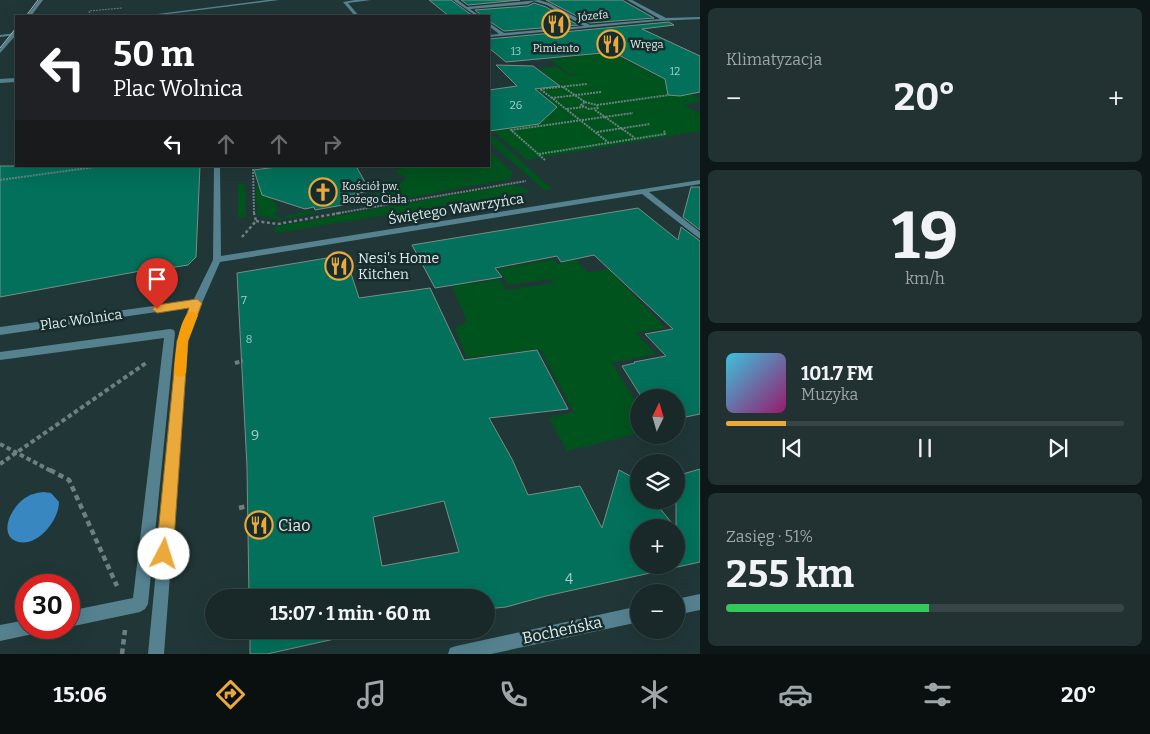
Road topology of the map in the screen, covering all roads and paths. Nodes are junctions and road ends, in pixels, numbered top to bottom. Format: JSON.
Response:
{"nodes":[{"id":1,"x":41,"y":0,"type":"edge"},
{"id":2,"x":214,"y":0,"type":"edge"},
{"id":3,"x":277,"y":0,"type":"edge"},
{"id":4,"x":369,"y":0,"type":"edge"},
{"id":5,"x":455,"y":0,"type":"edge"},
{"id":6,"x":534,"y":0,"type":"edge"},
{"id":7,"x":629,"y":0,"type":"edge"},
{"id":8,"x":344,"y":1,"type":"edge"},
{"id":9,"x":122,"y":7,"type":"dead end"},
{"id":10,"x":217,"y":7,"type":"junction"},
{"id":11,"x":115,"y":8,"type":"junction"},
{"id":12,"x":466,"y":8,"type":"junction"},
{"id":13,"x":88,"y":11,"type":"junction"},
{"id":14,"x":83,"y":12,"type":"dead end"},
{"id":15,"x":30,"y":15,"type":"edge"},
{"id":16,"x":90,"y":15,"type":"edge"},
{"id":17,"x":110,"y":15,"type":"edge"},
{"id":18,"x":152,"y":15,"type":"edge"},
{"id":19,"x":218,"y":15,"type":"edge"},
{"id":20,"x":356,"y":15,"type":"edge"},
{"id":21,"x":476,"y":15,"type":"edge"},
{"id":22,"x":700,"y":18,"type":"edge"},
{"id":23,"x":665,"y":19,"type":"junction"},
{"id":24,"x":490,"y":25,"type":"edge"},
{"id":25,"x":588,"y":26,"type":"junction"},
{"id":26,"x":15,"y":34,"type":"edge"},
{"id":27,"x":504,"y":35,"type":"junction"},
{"id":28,"x":0,"y":36,"type":"edge"},
{"id":29,"x":490,"y":36,"type":"edge"},
{"id":30,"x":0,"y":52,"type":"edge"},
{"id":31,"x":15,"y":80,"type":"edge"},
{"id":32,"x":0,"y":82,"type":"edge"},
{"id":33,"x":587,"y":84,"type":"dead end"},
{"id":34,"x":563,"y":86,"type":"junction"},
{"id":35,"x":601,"y":92,"type":"dead end"},
{"id":36,"x":575,"y":95,"type":"junction"},
{"id":37,"x":669,"y":95,"type":"dead end"},
{"id":38,"x":552,"y":98,"type":"junction"},
{"id":39,"x":585,"y":102,"type":"junction"},
{"id":40,"x":597,"y":105,"type":"junction"},
{"id":41,"x":583,"y":107,"type":"junction"},
{"id":42,"x":566,"y":110,"type":"junction"},
{"id":43,"x":595,"y":110,"type":"junction"},
{"id":44,"x":633,"y":113,"type":"dead end"},
{"id":45,"x":605,"y":117,"type":"junction"},
{"id":46,"x":580,"y":120,"type":"junction"},
{"id":47,"x":650,"y":124,"type":"dead end"},
{"id":48,"x":622,"y":128,"type":"junction"},
{"id":49,"x":664,"y":130,"type":"dead end"},
{"id":50,"x":596,"y":132,"type":"junction"},
{"id":51,"x":636,"y":139,"type":"junction"},
{"id":52,"x":610,"y":143,"type":"junction"},
{"id":53,"x":538,"y":154,"type":"junction"},
{"id":54,"x":545,"y":160,"type":"dead end"},
{"id":55,"x":93,"y":167,"type":"edge"},
{"id":56,"x":217,"y":167,"type":"edge"},
{"id":57,"x":253,"y":167,"type":"edge"},
{"id":58,"x":0,"y":180,"type":"edge"},
{"id":59,"x":526,"y":181,"type":"dead end"},
{"id":60,"x":700,"y":182,"type":"edge"},
{"id":61,"x":644,"y":192,"type":"junction"},
{"id":62,"x":360,"y":193,"type":"dead end"},
{"id":63,"x":369,"y":208,"type":"junction"},
{"id":64,"x":256,"y":222,"type":"junction"},
{"id":65,"x":700,"y":236,"type":"edge"},
{"id":66,"x":243,"y":237,"type":"dead end"},
{"id":67,"x":217,"y":260,"type":"junction"},
{"id":68,"x":197,"y":303,"type":"junction"},
{"id":69,"x":0,"y":331,"type":"edge"},
{"id":70,"x":167,"y":348,"type":"junction"},
{"id":71,"x":0,"y":356,"type":"edge"},
{"id":72,"x":243,"y":361,"type":"dead end"},
{"id":73,"x":235,"y":362,"type":"dead end"},
{"id":74,"x":0,"y":444,"type":"edge"},
{"id":75,"x":17,"y":452,"type":"junction"},
{"id":76,"x":0,"y":464,"type":"edge"},
{"id":77,"x":248,"y":506,"type":"dead end"},
{"id":78,"x":239,"y":508,"type":"dead end"},
{"id":79,"x":700,"y":602,"type":"edge"},
{"id":80,"x":685,"y":605,"type":"edge"},
{"id":81,"x":127,"y":607,"type":"junction"},
{"id":82,"x":630,"y":616,"type":"edge"},
{"id":83,"x":80,"y":617,"type":"edge"},
{"id":84,"x":15,"y":630,"type":"edge"},
{"id":85,"x":0,"y":633,"type":"edge"},
{"id":86,"x":122,"y":654,"type":"edge"},
{"id":87,"x":156,"y":654,"type":"edge"},
{"id":88,"x":456,"y":654,"type":"edge"}],
"edges":[{"from":1,"to":15,"type":"street"},
{"from":2,"to":10,"type":"street"},
{"from":3,"to":10,"type":"street"},
{"from":4,"to":8,"type":"street"},
{"from":5,"to":12,"type":"street"},
{"from":6,"to":12,"type":"street"},
{"from":6,"to":25,"type":"street"},
{"from":7,"to":23,"type":"street"},
{"from":8,"to":20,"type":"street"},
{"from":9,"to":11,"type":"path"},
{"from":10,"to":18,"type":"street"},
{"from":10,"to":19,"type":"street"},
{"from":11,"to":13,"type":"path"},
{"from":11,"to":17,"type":"path"},
{"from":12,"to":21,"type":"street"},
{"from":13,"to":14,"type":"path"},
{"from":13,"to":16,"type":"path"},
{"from":22,"to":23,"type":"street","name":"Józefa"},
{"from":23,"to":25,"type":"street","name":"Józefa"},
{"from":24,"to":27,"type":"street"},
{"from":25,"to":27,"type":"street","name":"Józefa"},
{"from":26,"to":28,"type":"street"},
{"from":26,"to":30,"type":"street"},
{"from":27,"to":29,"type":"street","name":"Józefa"},
{"from":31,"to":32,"type":"street"},
{"from":33,"to":34,"type":"path"},
{"from":34,"to":36,"type":"path"},
{"from":34,"to":38,"type":"path"},
{"from":35,"to":36,"type":"path"},
{"from":36,"to":38,"type":"path"},
{"from":36,"to":39,"type":"path"},
{"from":37,"to":40,"type":"path"},
{"from":38,"to":42,"type":"path"},
{"from":39,"to":40,"type":"path"},
{"from":39,"to":41,"type":"path"},
{"from":40,"to":43,"type":"path"},
{"from":41,"to":42,"type":"path"},
{"from":41,"to":43,"type":"path"},
{"from":42,"to":46,"type":"path"},
{"from":43,"to":45,"type":"path"},
{"from":44,"to":45,"type":"path"},
{"from":45,"to":46,"type":"path"},
{"from":45,"to":48,"type":"path"},
{"from":46,"to":50,"type":"path"},
{"from":46,"to":53,"type":"path"},
{"from":47,"to":48,"type":"path"},
{"from":48,"to":50,"type":"path"},
{"from":48,"to":51,"type":"path"},
{"from":49,"to":51,"type":"path"},
{"from":50,"to":52,"type":"path"},
{"from":51,"to":52,"type":"path"},
{"from":52,"to":53,"type":"path"},
{"from":53,"to":54,"type":"path"},
{"from":55,"to":58,"type":"path"},
{"from":56,"to":67,"type":"street"},
{"from":57,"to":64,"type":"path"},
{"from":59,"to":63,"type":"path"},
{"from":60,"to":61,"type":"street","name":"Świętego Wawrzyńca"},
{"from":61,"to":65,"type":"street"},
{"from":61,"to":67,"type":"street","name":"Świętego Wawrzyńca"},
{"from":62,"to":63,"type":"path"},
{"from":63,"to":64,"type":"path"},
{"from":64,"to":66,"type":"path"},
{"from":67,"to":68,"type":"street"},
{"from":68,"to":69,"type":"street","name":"Plac Wolnica"},
{"from":68,"to":87,"type":"street"},
{"from":70,"to":71,"type":"street","name":"Plac Wolnica"},
{"from":70,"to":75,"type":"path"},
{"from":70,"to":81,"type":"street"},
{"from":72,"to":73,"type":"path"},
{"from":74,"to":75,"type":"path"},
{"from":75,"to":76,"type":"path"},
{"from":75,"to":81,"type":"path"},
{"from":77,"to":78,"type":"path"},
{"from":79,"to":80,"type":"street"},
{"from":81,"to":83,"type":"street"},
{"from":81,"to":86,"type":"path"},
{"from":82,"to":88,"type":"street","name":"Bocheńska"},
{"from":84,"to":85,"type":"street"}]}
